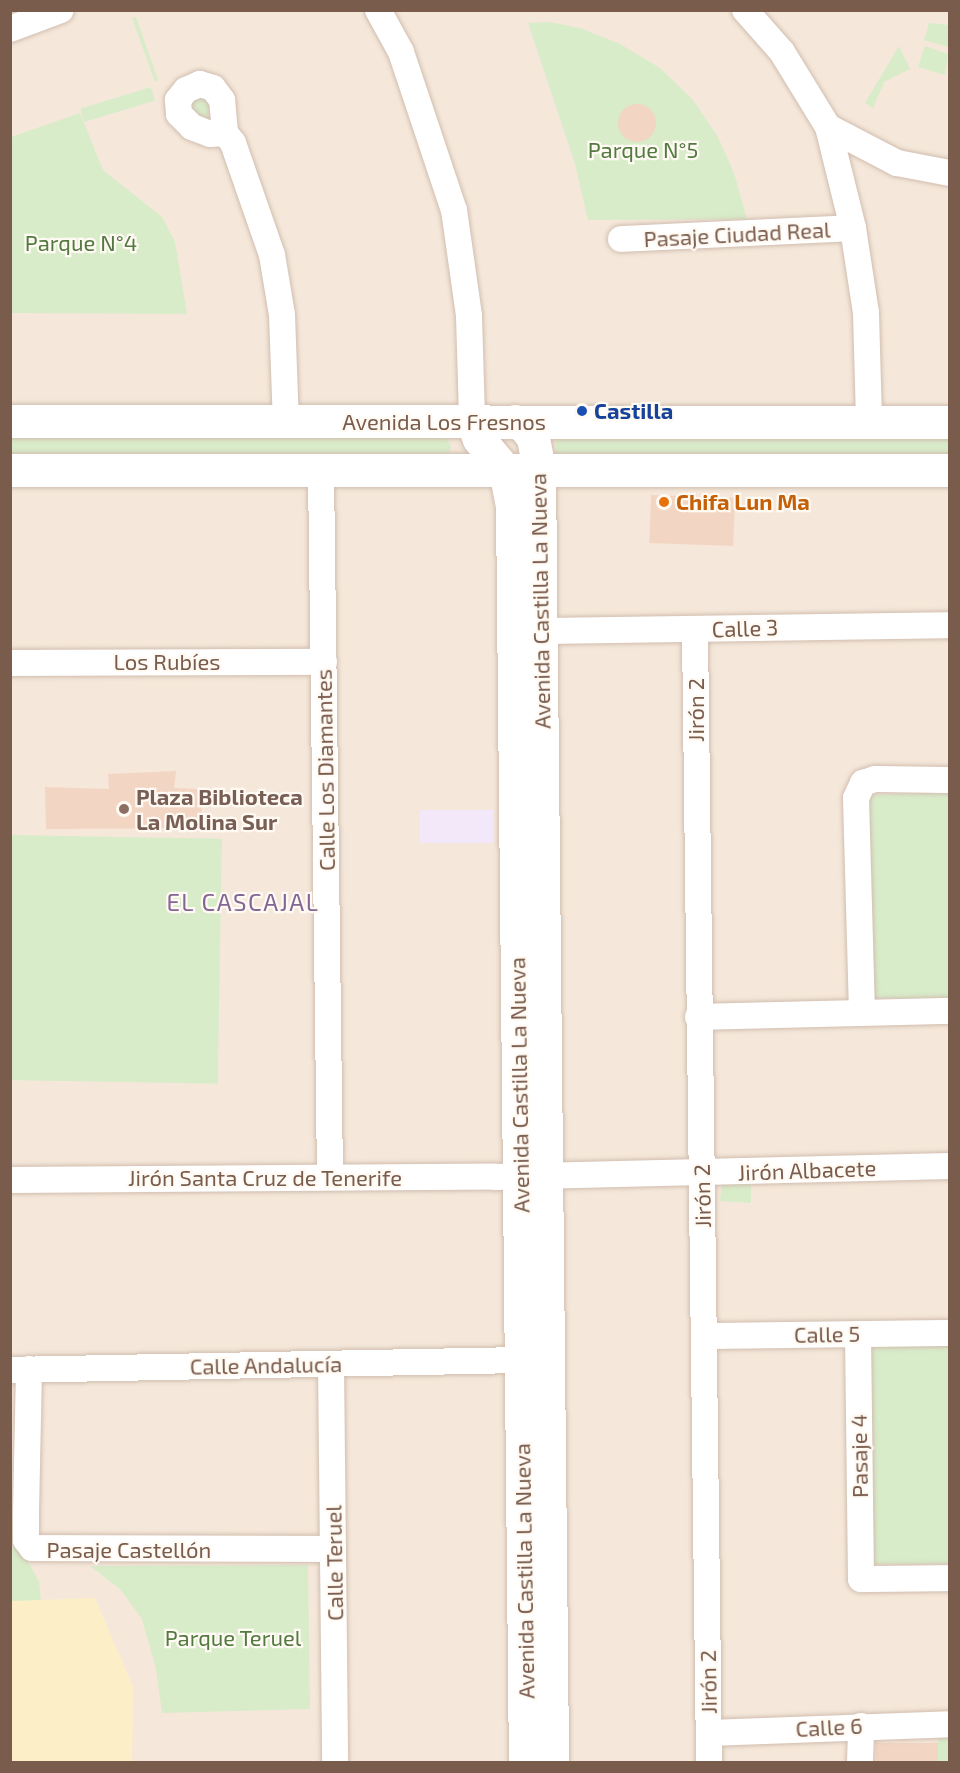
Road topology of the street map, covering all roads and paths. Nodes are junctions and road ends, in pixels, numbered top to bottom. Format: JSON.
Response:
{"nodes":[{"id":1,"x":61,"y":10,"type":"edge"},
{"id":2,"x":378,"y":10,"type":"edge"},
{"id":3,"x":745,"y":10,"type":"edge"},
{"id":4,"x":10,"y":29,"type":"edge"},
{"id":5,"x":828,"y":127,"type":"junction"},
{"id":6,"x":225,"y":134,"type":"dead end"},
{"id":7,"x":950,"y":173,"type":"edge"},
{"id":8,"x":853,"y":228,"type":"junction"},
{"id":9,"x":621,"y":239,"type":"dead end"},
{"id":10,"x":472,"y":420,"type":"junction"},
{"id":11,"x":10,"y":421,"type":"edge"},
{"id":12,"x":286,"y":422,"type":"junction"},
{"id":13,"x":515,"y":422,"type":"junction"},
{"id":14,"x":950,"y":422,"type":"edge"},
{"id":15,"x":869,"y":423,"type":"junction"},
{"id":16,"x":10,"y":470,"type":"edge"},
{"id":17,"x":505,"y":470,"type":"junction"},
{"id":18,"x":539,"y":470,"type":"junction"},
{"id":19,"x":950,"y":470,"type":"edge"},
{"id":20,"x":321,"y":471,"type":"junction"},
{"id":21,"x":950,"y":625,"type":"edge"},
{"id":22,"x":540,"y":630,"type":"junction"},
{"id":23,"x":695,"y":630,"type":"junction"},
{"id":24,"x":324,"y":662,"type":"junction"},
{"id":25,"x":10,"y":663,"type":"edge"},
{"id":26,"x":950,"y":780,"type":"edge"},
{"id":27,"x":950,"y":1011,"type":"edge"},
{"id":28,"x":862,"y":1013,"type":"junction"},
{"id":29,"x":698,"y":1017,"type":"junction"},
{"id":30,"x":950,"y":1166,"type":"edge"},
{"id":31,"x":702,"y":1173,"type":"junction"},
{"id":32,"x":534,"y":1176,"type":"junction"},
{"id":33,"x":330,"y":1177,"type":"junction"},
{"id":34,"x":10,"y":1180,"type":"edge"},
{"id":35,"x":950,"y":1333,"type":"edge"},
{"id":36,"x":858,"y":1334,"type":"junction"},
{"id":37,"x":705,"y":1336,"type":"junction"},
{"id":38,"x":522,"y":1360,"type":"junction"},
{"id":39,"x":331,"y":1364,"type":"junction"},
{"id":40,"x":20,"y":1370,"type":"edge"},
{"id":41,"x":333,"y":1549,"type":"junction"},
{"id":42,"x":950,"y":1578,"type":"edge"},
{"id":43,"x":950,"y":1724,"type":"edge"},
{"id":44,"x":861,"y":1726,"type":"junction"},
{"id":45,"x":709,"y":1733,"type":"junction"},
{"id":46,"x":335,"y":1762,"type":"edge"},
{"id":47,"x":525,"y":1762,"type":"edge"},
{"id":48,"x":552,"y":1762,"type":"edge"},
{"id":49,"x":709,"y":1762,"type":"edge"},
{"id":50,"x":860,"y":1762,"type":"edge"}],
"edges":[{"from":1,"to":4,"type":"street"},
{"from":2,"to":10,"type":"street"},
{"from":3,"to":5,"type":"street"},
{"from":5,"to":7,"type":"street"},
{"from":5,"to":8,"type":"street"},
{"from":6,"to":12,"type":"street"},
{"from":8,"to":9,"type":"street","name":"Pasaje Ciudad Real"},
{"from":8,"to":15,"type":"street"},
{"from":10,"to":12,"type":"street","name":"Avenida Los Fresnos"},
{"from":10,"to":13,"type":"street","name":"Avenida Los Fresnos"},
{"from":10,"to":17,"type":"street","name":"Avenida Castilla La Nueva"},
{"from":11,"to":12,"type":"street","name":"Avenida Los Fresnos"},
{"from":13,"to":15,"type":"street","name":"Avenida Los Fresnos"},
{"from":13,"to":18,"type":"street","name":"Avenida Castilla La Nueva"},
{"from":14,"to":15,"type":"street","name":"Avenida Los Fresnos"},
{"from":16,"to":20,"type":"street"},
{"from":17,"to":18,"type":"street"},
{"from":17,"to":20,"type":"street"},
{"from":17,"to":32,"type":"street","name":"Avenida Castilla La Nueva"},
{"from":18,"to":19,"type":"street"},
{"from":18,"to":22,"type":"street","name":"Avenida Castilla La Nueva"},
{"from":20,"to":24,"type":"street","name":"Calle Los Diamantes"},
{"from":21,"to":23,"type":"street","name":"Calle 3"},
{"from":22,"to":23,"type":"street","name":"Calle 3"},
{"from":22,"to":32,"type":"street","name":"Avenida Castilla La Nueva"},
{"from":23,"to":29,"type":"street","name":"Jirón 2"},
{"from":24,"to":25,"type":"street","name":"Los Rubíes"},
{"from":24,"to":33,"type":"street","name":"Calle Los Diamantes"},
{"from":26,"to":28,"type":"street"},
{"from":27,"to":28,"type":"street"},
{"from":28,"to":29,"type":"street"},
{"from":29,"to":31,"type":"street","name":"Jirón 2"},
{"from":30,"to":31,"type":"street","name":"Jirón Albacete"},
{"from":31,"to":32,"type":"street","name":"Jirón Albacete"},
{"from":31,"to":37,"type":"street","name":"Jirón 2"},
{"from":32,"to":33,"type":"street","name":"Jirón Santa Cruz de Tenerife"},
{"from":32,"to":38,"type":"street","name":"Avenida Castilla La Nueva"},
{"from":32,"to":48,"type":"street","name":"Avenida Castilla La Nueva"},
{"from":33,"to":34,"type":"street","name":"Jirón Santa Cruz de Tenerife"},
{"from":35,"to":36,"type":"street","name":"Calle 5"},
{"from":36,"to":37,"type":"street","name":"Calle 5"},
{"from":36,"to":42,"type":"street","name":"Pasaje 4"},
{"from":37,"to":45,"type":"street","name":"Jirón 2"},
{"from":38,"to":39,"type":"street","name":"Calle Andalucía"},
{"from":38,"to":47,"type":"street","name":"Avenida Castilla La Nueva"},
{"from":39,"to":40,"type":"street","name":"Calle Andalucía"},
{"from":39,"to":41,"type":"street","name":"Calle Teruel"},
{"from":40,"to":41,"type":"street","name":"Pasaje Castellón"},
{"from":41,"to":46,"type":"street","name":"Calle Teruel"},
{"from":43,"to":44,"type":"street","name":"Calle 6"},
{"from":44,"to":45,"type":"street","name":"Calle 6"},
{"from":44,"to":50,"type":"street"},
{"from":45,"to":49,"type":"street","name":"Jirón 2"}]}
